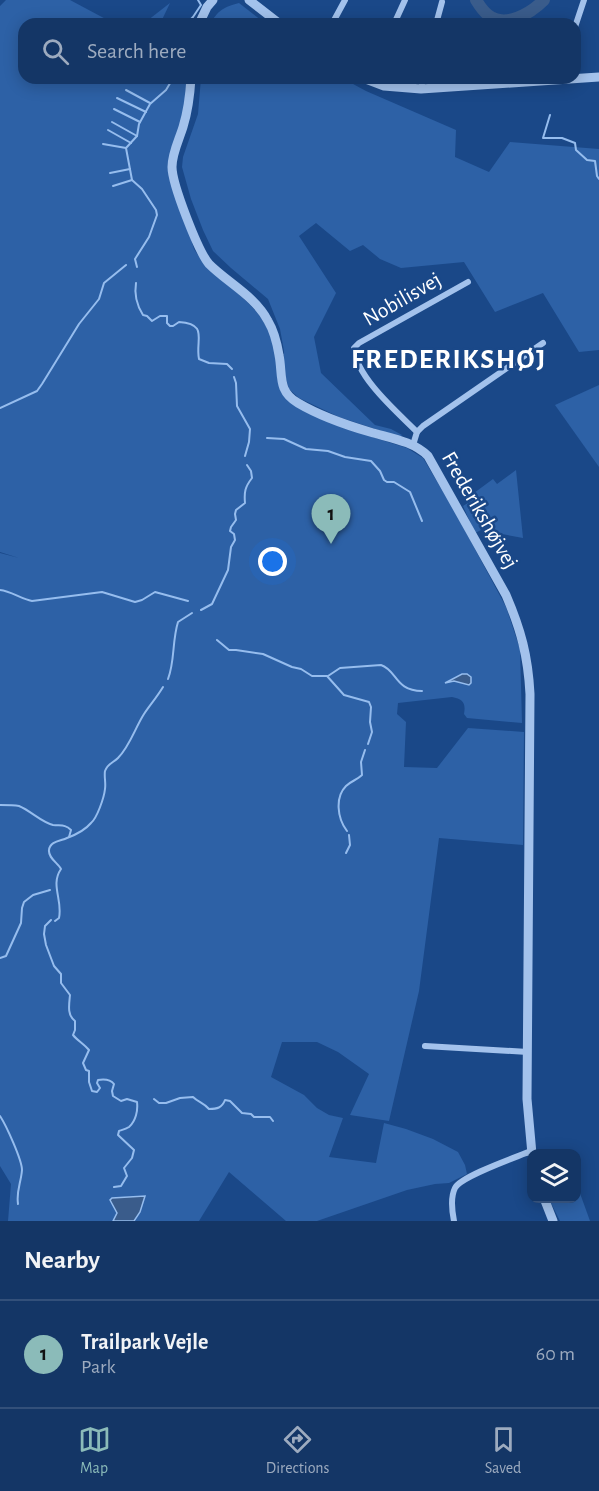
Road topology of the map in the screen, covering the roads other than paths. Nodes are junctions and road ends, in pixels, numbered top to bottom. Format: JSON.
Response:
{"nodes":[{"id":1,"x":213,"y":0,"type":"edge"},
{"id":2,"x":249,"y":0,"type":"edge"},
{"id":3,"x":345,"y":0,"type":"edge"},
{"id":4,"x":405,"y":0,"type":"edge"},
{"id":5,"x":584,"y":0,"type":"edge"},
{"id":6,"x":442,"y":2,"type":"dead end"},
{"id":7,"x":202,"y":18,"type":"edge"},
{"id":8,"x":272,"y":18,"type":"edge"},
{"id":9,"x":335,"y":18,"type":"edge"},
{"id":10,"x":397,"y":18,"type":"edge"},
{"id":11,"x":438,"y":18,"type":"edge"},
{"id":12,"x":578,"y":18,"type":"edge"},
{"id":13,"x":599,"y":77,"type":"edge"},
{"id":14,"x":581,"y":78,"type":"edge"},
{"id":15,"x":191,"y":84,"type":"edge"},
{"id":16,"x":379,"y":84,"type":"edge"},
{"id":17,"x":422,"y":84,"type":"edge"},
{"id":18,"x":497,"y":84,"type":"edge"},
{"id":19,"x":421,"y":90,"type":"junction"},
{"id":20,"x":468,"y":282,"type":"dead end"},
{"id":21,"x":543,"y":344,"type":"dead end"},
{"id":22,"x":417,"y":432,"type":"junction"},
{"id":23,"x":413,"y":445,"type":"junction"},
{"id":24,"x":425,"y":1046,"type":"dead end"},
{"id":25,"x":528,"y":1052,"type":"junction"},
{"id":26,"x":532,"y":1149,"type":"edge"},
{"id":27,"x":527,"y":1154,"type":"edge"},
{"id":28,"x":546,"y":1203,"type":"edge"},
{"id":29,"x":454,"y":1221,"type":"edge"},
{"id":30,"x":553,"y":1221,"type":"edge"}],
"edges":[{"from":1,"to":7,"type":"street"},
{"from":2,"to":8,"type":"street"},
{"from":3,"to":9,"type":"street"},
{"from":4,"to":10,"type":"street"},
{"from":5,"to":12,"type":"street"},
{"from":6,"to":11,"type":"street"},
{"from":13,"to":14,"type":"street"},
{"from":15,"to":23,"type":"street","name":"Frederikshøjvej"},
{"from":16,"to":19,"type":"street"},
{"from":17,"to":19,"type":"street"},
{"from":18,"to":19,"type":"street"},
{"from":20,"to":22,"type":"street","name":"Nobilisvej"},
{"from":21,"to":22,"type":"street"},
{"from":22,"to":23,"type":"street"},
{"from":23,"to":25,"type":"street","name":"Frederikshøjvej"},
{"from":24,"to":25,"type":"street"},
{"from":25,"to":26,"type":"street","name":"Frederikshøjvej"},
{"from":27,"to":29,"type":"street"},
{"from":28,"to":30,"type":"street"}]}
